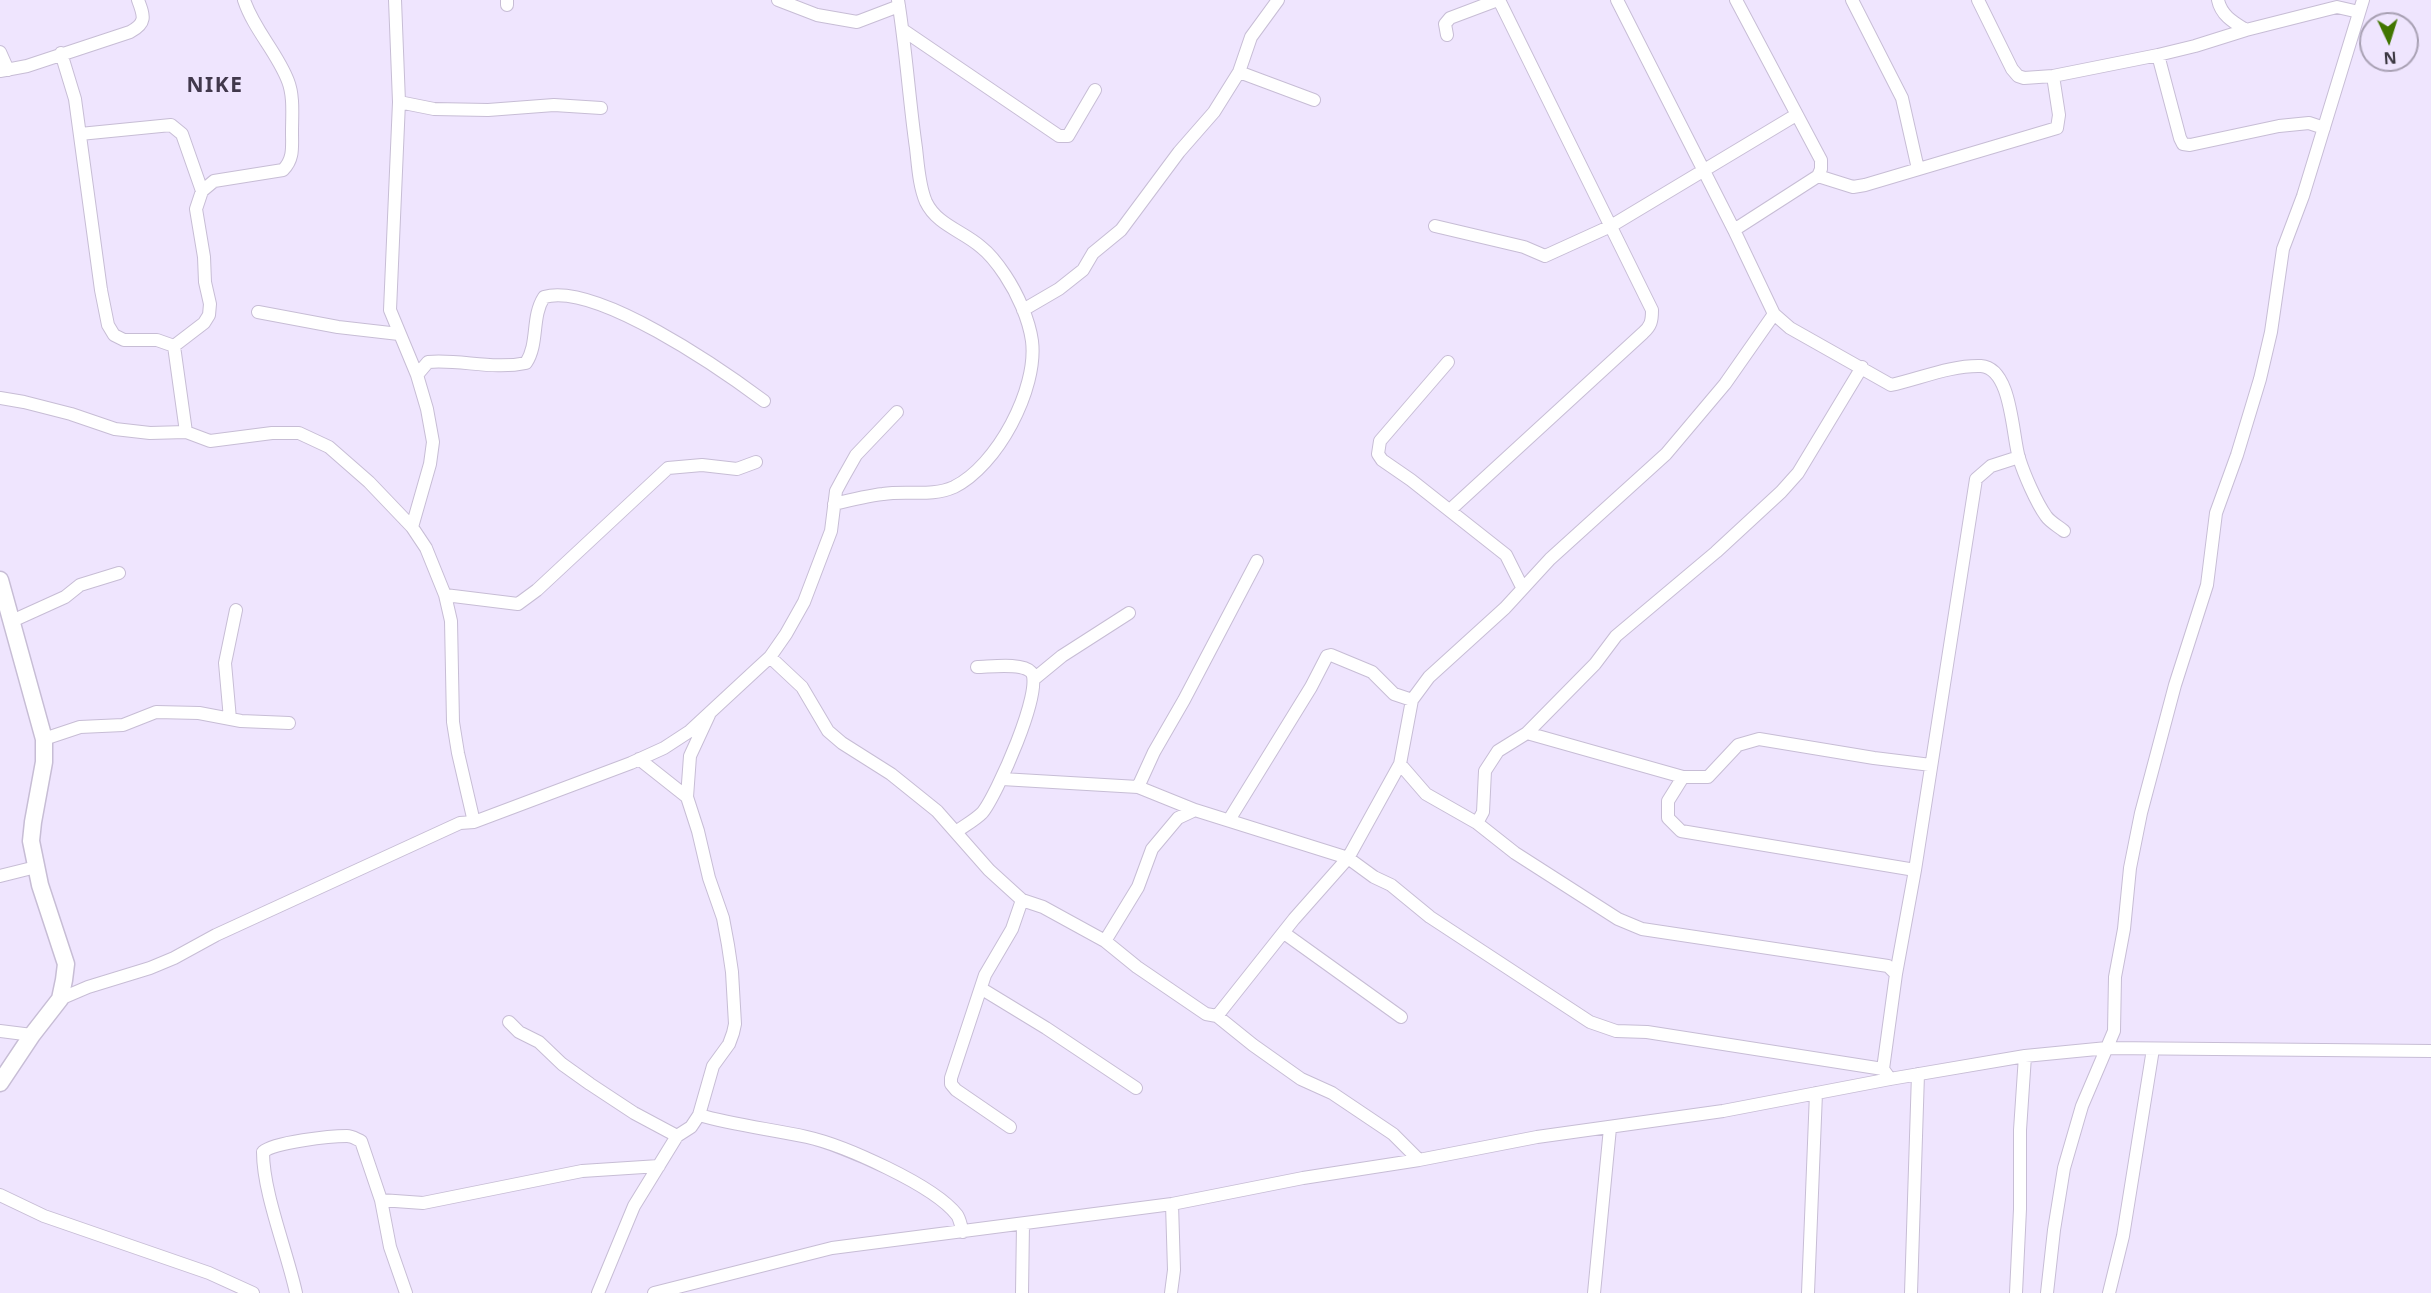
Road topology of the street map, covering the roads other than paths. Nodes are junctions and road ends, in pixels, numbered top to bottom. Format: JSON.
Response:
{"nodes":[{"id":1,"x":138,"y":0,"type":"edge"},
{"id":2,"x":244,"y":0,"type":"edge"},
{"id":3,"x":395,"y":0,"type":"edge"},
{"id":4,"x":778,"y":0,"type":"edge"},
{"id":5,"x":1278,"y":0,"type":"edge"},
{"id":6,"x":1499,"y":0,"type":"edge"},
{"id":7,"x":1617,"y":0,"type":"edge"},
{"id":8,"x":1736,"y":0,"type":"edge"},
{"id":9,"x":1852,"y":0,"type":"edge"},
{"id":10,"x":1978,"y":0,"type":"edge"},
{"id":11,"x":2218,"y":0,"type":"edge"},
{"id":12,"x":898,"y":3,"type":"edge"},
{"id":13,"x":2361,"y":6,"type":"edge"},
{"id":14,"x":903,"y":30,"type":"junction"},
{"id":15,"x":2246,"y":30,"type":"junction"},
{"id":16,"x":1447,"y":35,"type":"dead end"},
{"id":17,"x":0,"y":52,"type":"edge"},
{"id":18,"x":61,"y":53,"type":"junction"},
{"id":19,"x":2158,"y":56,"type":"junction"},
{"id":20,"x":4,"y":71,"type":"edge"},
{"id":21,"x":1239,"y":72,"type":"junction"},
{"id":22,"x":2052,"y":76,"type":"junction"},
{"id":23,"x":1095,"y":90,"type":"dead end"},
{"id":24,"x":1314,"y":100,"type":"dead end"},
{"id":25,"x":399,"y":102,"type":"junction"},
{"id":26,"x":601,"y":108,"type":"dead end"},
{"id":27,"x":1796,"y":115,"type":"junction"},
{"id":28,"x":2324,"y":128,"type":"junction"},
{"id":29,"x":80,"y":134,"type":"junction"},
{"id":30,"x":1918,"y":169,"type":"junction"},
{"id":31,"x":1703,"y":170,"type":"junction"},
{"id":32,"x":1818,"y":176,"type":"junction"},
{"id":33,"x":202,"y":191,"type":"junction"},
{"id":34,"x":1435,"y":226,"type":"dead end"},
{"id":35,"x":1611,"y":226,"type":"junction"},
{"id":36,"x":1734,"y":230,"type":"junction"},
{"id":37,"x":1023,"y":310,"type":"junction"},
{"id":38,"x":258,"y":312,"type":"dead end"},
{"id":39,"x":1774,"y":314,"type":"junction"},
{"id":40,"x":399,"y":334,"type":"junction"},
{"id":41,"x":174,"y":346,"type":"junction"},
{"id":42,"x":1448,"y":362,"type":"dead end"},
{"id":43,"x":1862,"y":367,"type":"junction"},
{"id":44,"x":417,"y":375,"type":"junction"},
{"id":45,"x":0,"y":398,"type":"edge"},
{"id":46,"x":764,"y":401,"type":"dead end"},
{"id":47,"x":897,"y":412,"type":"dead end"},
{"id":48,"x":186,"y":432,"type":"junction"},
{"id":49,"x":2019,"y":457,"type":"junction"},
{"id":50,"x":756,"y":462,"type":"dead end"},
{"id":51,"x":834,"y":504,"type":"junction"},
{"id":52,"x":1450,"y":510,"type":"junction"},
{"id":53,"x":412,"y":527,"type":"junction"},
{"id":54,"x":2064,"y":531,"type":"dead end"},
{"id":55,"x":1257,"y":561,"type":"dead end"},
{"id":56,"x":119,"y":573,"type":"dead end"},
{"id":57,"x":0,"y":580,"type":"edge"},
{"id":58,"x":1522,"y":587,"type":"junction"},
{"id":59,"x":445,"y":595,"type":"junction"},
{"id":60,"x":236,"y":610,"type":"dead end"},
{"id":61,"x":1129,"y":613,"type":"dead end"},
{"id":62,"x":12,"y":621,"type":"junction"},
{"id":63,"x":770,"y":657,"type":"junction"},
{"id":64,"x":977,"y":667,"type":"dead end"},
{"id":65,"x":1034,"y":679,"type":"junction"},
{"id":66,"x":1412,"y":700,"type":"junction"},
{"id":67,"x":712,"y":709,"type":"junction"},
{"id":68,"x":230,"y":719,"type":"junction"},
{"id":69,"x":289,"y":723,"type":"dead end"},
{"id":70,"x":1527,"y":733,"type":"junction"},
{"id":71,"x":44,"y":739,"type":"junction"},
{"id":72,"x":639,"y":759,"type":"junction"},
{"id":73,"x":1400,"y":764,"type":"junction"},
{"id":74,"x":1931,"y":765,"type":"junction"},
{"id":75,"x":1683,"y":777,"type":"junction"},
{"id":76,"x":1002,"y":779,"type":"junction"},
{"id":77,"x":1138,"y":787,"type":"junction"},
{"id":78,"x":687,"y":797,"type":"junction"},
{"id":79,"x":1195,"y":810,"type":"junction"},
{"id":80,"x":1229,"y":820,"type":"junction"},
{"id":81,"x":474,"y":822,"type":"junction"},
{"id":82,"x":1477,"y":823,"type":"junction"},
{"id":83,"x":956,"y":832,"type":"junction"},
{"id":84,"x":1348,"y":858,"type":"junction"},
{"id":85,"x":36,"y":867,"type":"junction"},
{"id":86,"x":1914,"y":870,"type":"junction"},
{"id":87,"x":0,"y":876,"type":"edge"},
{"id":88,"x":1022,"y":900,"type":"junction"},
{"id":89,"x":1284,"y":933,"type":"junction"},
{"id":90,"x":1105,"y":941,"type":"junction"},
{"id":91,"x":1896,"y":974,"type":"junction"},
{"id":92,"x":982,"y":989,"type":"junction"},
{"id":93,"x":60,"y":999,"type":"junction"},
{"id":94,"x":1217,"y":1016,"type":"junction"},
{"id":95,"x":1401,"y":1017,"type":"dead end"},
{"id":96,"x":509,"y":1022,"type":"dead end"},
{"id":97,"x":0,"y":1031,"type":"edge"},
{"id":98,"x":32,"y":1035,"type":"junction"},
{"id":99,"x":2108,"y":1048,"type":"junction"},
{"id":100,"x":2153,"y":1049,"type":"junction"},
{"id":101,"x":2431,"y":1051,"type":"edge"},
{"id":102,"x":2025,"y":1056,"type":"junction"},
{"id":103,"x":1886,"y":1074,"type":"junction"},
{"id":104,"x":1918,"y":1074,"type":"junction"},
{"id":105,"x":0,"y":1083,"type":"edge"},
{"id":106,"x":1136,"y":1088,"type":"dead end"},
{"id":107,"x":1815,"y":1093,"type":"junction"},
{"id":108,"x":699,"y":1114,"type":"junction"},
{"id":109,"x":1010,"y":1127,"type":"dead end"},
{"id":110,"x":1610,"y":1128,"type":"junction"},
{"id":111,"x":677,"y":1136,"type":"junction"},
{"id":112,"x":1419,"y":1161,"type":"junction"},
{"id":113,"x":659,"y":1166,"type":"junction"},
{"id":114,"x":0,"y":1195,"type":"edge"},
{"id":115,"x":381,"y":1200,"type":"junction"},
{"id":116,"x":1172,"y":1204,"type":"junction"},
{"id":117,"x":1023,"y":1224,"type":"junction"},
{"id":118,"x":963,"y":1232,"type":"junction"},
{"id":119,"x":253,"y":1293,"type":"edge"},
{"id":120,"x":296,"y":1293,"type":"edge"},
{"id":121,"x":406,"y":1293,"type":"edge"},
{"id":122,"x":598,"y":1293,"type":"edge"},
{"id":123,"x":654,"y":1293,"type":"edge"},
{"id":124,"x":1022,"y":1293,"type":"edge"},
{"id":125,"x":1171,"y":1293,"type":"edge"},
{"id":126,"x":1594,"y":1293,"type":"edge"},
{"id":127,"x":1808,"y":1293,"type":"edge"},
{"id":128,"x":1911,"y":1293,"type":"edge"},
{"id":129,"x":2016,"y":1293,"type":"edge"},
{"id":130,"x":2047,"y":1293,"type":"edge"},
{"id":131,"x":2109,"y":1293,"type":"edge"}],
"edges":[{"from":1,"to":18,"type":"street"},
{"from":2,"to":33,"type":"street"},
{"from":3,"to":25,"type":"street"},
{"from":4,"to":12,"type":"street"},
{"from":5,"to":21,"type":"street"},
{"from":6,"to":16,"type":"street"},
{"from":6,"to":35,"type":"street"},
{"from":7,"to":31,"type":"street"},
{"from":8,"to":27,"type":"street"},
{"from":9,"to":30,"type":"street"},
{"from":10,"to":22,"type":"street"},
{"from":11,"to":15,"type":"street"},
{"from":12,"to":14,"type":"street"},
{"from":13,"to":15,"type":"street"},
{"from":13,"to":28,"type":"street"},
{"from":14,"to":23,"type":"street"},
{"from":14,"to":37,"type":"street"},
{"from":15,"to":19,"type":"street"},
{"from":17,"to":20,"type":"street"},
{"from":18,"to":20,"type":"street"},
{"from":18,"to":29,"type":"street"},
{"from":19,"to":22,"type":"street"},
{"from":19,"to":28,"type":"street"},
{"from":21,"to":24,"type":"street"},
{"from":21,"to":37,"type":"street"},
{"from":22,"to":30,"type":"street"},
{"from":25,"to":26,"type":"street"},
{"from":25,"to":40,"type":"street"},
{"from":27,"to":31,"type":"street"},
{"from":27,"to":32,"type":"street"},
{"from":28,"to":99,"type":"street"},
{"from":29,"to":33,"type":"street"},
{"from":29,"to":41,"type":"street"},
{"from":30,"to":32,"type":"street"},
{"from":31,"to":35,"type":"street"},
{"from":31,"to":36,"type":"street"},
{"from":32,"to":36,"type":"street"},
{"from":33,"to":41,"type":"street"},
{"from":34,"to":35,"type":"street"},
{"from":35,"to":52,"type":"street"},
{"from":36,"to":39,"type":"street"},
{"from":37,"to":51,"type":"street"},
{"from":38,"to":40,"type":"street"},
{"from":39,"to":43,"type":"street"},
{"from":39,"to":58,"type":"street"},
{"from":40,"to":44,"type":"street"},
{"from":41,"to":48,"type":"street"},
{"from":42,"to":52,"type":"street"},
{"from":43,"to":49,"type":"street"},
{"from":43,"to":70,"type":"street"},
{"from":44,"to":46,"type":"street"},
{"from":44,"to":53,"type":"street"},
{"from":45,"to":48,"type":"street"},
{"from":47,"to":51,"type":"street"},
{"from":48,"to":53,"type":"street"},
{"from":49,"to":54,"type":"street"},
{"from":49,"to":74,"type":"street"},
{"from":50,"to":59,"type":"street"},
{"from":51,"to":63,"type":"street"},
{"from":52,"to":58,"type":"street"},
{"from":53,"to":59,"type":"street"},
{"from":55,"to":77,"type":"street"},
{"from":56,"to":62,"type":"street"},
{"from":57,"to":62,"type":"street"},
{"from":58,"to":66,"type":"street"},
{"from":59,"to":81,"type":"street"},
{"from":60,"to":68,"type":"street"},
{"from":61,"to":65,"type":"street"},
{"from":62,"to":71,"type":"street"},
{"from":63,"to":67,"type":"street"},
{"from":63,"to":83,"type":"street"},
{"from":64,"to":65,"type":"street"},
{"from":65,"to":76,"type":"street"},
{"from":66,"to":73,"type":"street"},
{"from":66,"to":80,"type":"street"},
{"from":67,"to":72,"type":"street"},
{"from":67,"to":78,"type":"street"},
{"from":68,"to":69,"type":"street"},
{"from":68,"to":71,"type":"street"},
{"from":70,"to":75,"type":"street"},
{"from":70,"to":82,"type":"street"},
{"from":71,"to":85,"type":"street"},
{"from":72,"to":78,"type":"street"},
{"from":72,"to":81,"type":"street"},
{"from":73,"to":82,"type":"street"},
{"from":73,"to":84,"type":"street"},
{"from":74,"to":75,"type":"street"},
{"from":74,"to":86,"type":"street"},
{"from":75,"to":86,"type":"street"},
{"from":76,"to":77,"type":"street"},
{"from":76,"to":83,"type":"street"},
{"from":77,"to":79,"type":"street"},
{"from":78,"to":108,"type":"street"},
{"from":79,"to":80,"type":"street"},
{"from":79,"to":90,"type":"street"},
{"from":80,"to":84,"type":"street"},
{"from":81,"to":93,"type":"street"},
{"from":82,"to":91,"type":"street"},
{"from":83,"to":88,"type":"street"},
{"from":84,"to":89,"type":"street"},
{"from":84,"to":103,"type":"street"},
{"from":85,"to":87,"type":"street"},
{"from":85,"to":93,"type":"street"},
{"from":86,"to":91,"type":"street"},
{"from":88,"to":90,"type":"street"},
{"from":88,"to":92,"type":"street"},
{"from":89,"to":94,"type":"street"},
{"from":89,"to":95,"type":"street"},
{"from":90,"to":94,"type":"street"},
{"from":91,"to":103,"type":"street"},
{"from":92,"to":106,"type":"street"},
{"from":92,"to":109,"type":"street"},
{"from":93,"to":98,"type":"street"},
{"from":94,"to":112,"type":"street"},
{"from":96,"to":111,"type":"street"},
{"from":97,"to":98,"type":"street"},
{"from":98,"to":105,"type":"street"},
{"from":99,"to":100,"type":"street"},
{"from":99,"to":102,"type":"street"},
{"from":99,"to":130,"type":"street"},
{"from":100,"to":101,"type":"street"},
{"from":100,"to":131,"type":"street"},
{"from":102,"to":104,"type":"street"},
{"from":102,"to":129,"type":"street"},
{"from":103,"to":104,"type":"street"},
{"from":103,"to":107,"type":"street"},
{"from":104,"to":128,"type":"street"},
{"from":107,"to":110,"type":"street"},
{"from":107,"to":127,"type":"street"},
{"from":108,"to":111,"type":"street"},
{"from":108,"to":118,"type":"street"},
{"from":110,"to":112,"type":"street"},
{"from":110,"to":126,"type":"street"},
{"from":111,"to":113,"type":"street"},
{"from":112,"to":116,"type":"street"},
{"from":113,"to":115,"type":"street"},
{"from":113,"to":122,"type":"street"},
{"from":114,"to":119,"type":"street"},
{"from":115,"to":120,"type":"street"},
{"from":115,"to":121,"type":"street"},
{"from":116,"to":117,"type":"street"},
{"from":116,"to":125,"type":"street"},
{"from":117,"to":118,"type":"street"},
{"from":117,"to":124,"type":"street"},
{"from":118,"to":123,"type":"street"}]}
